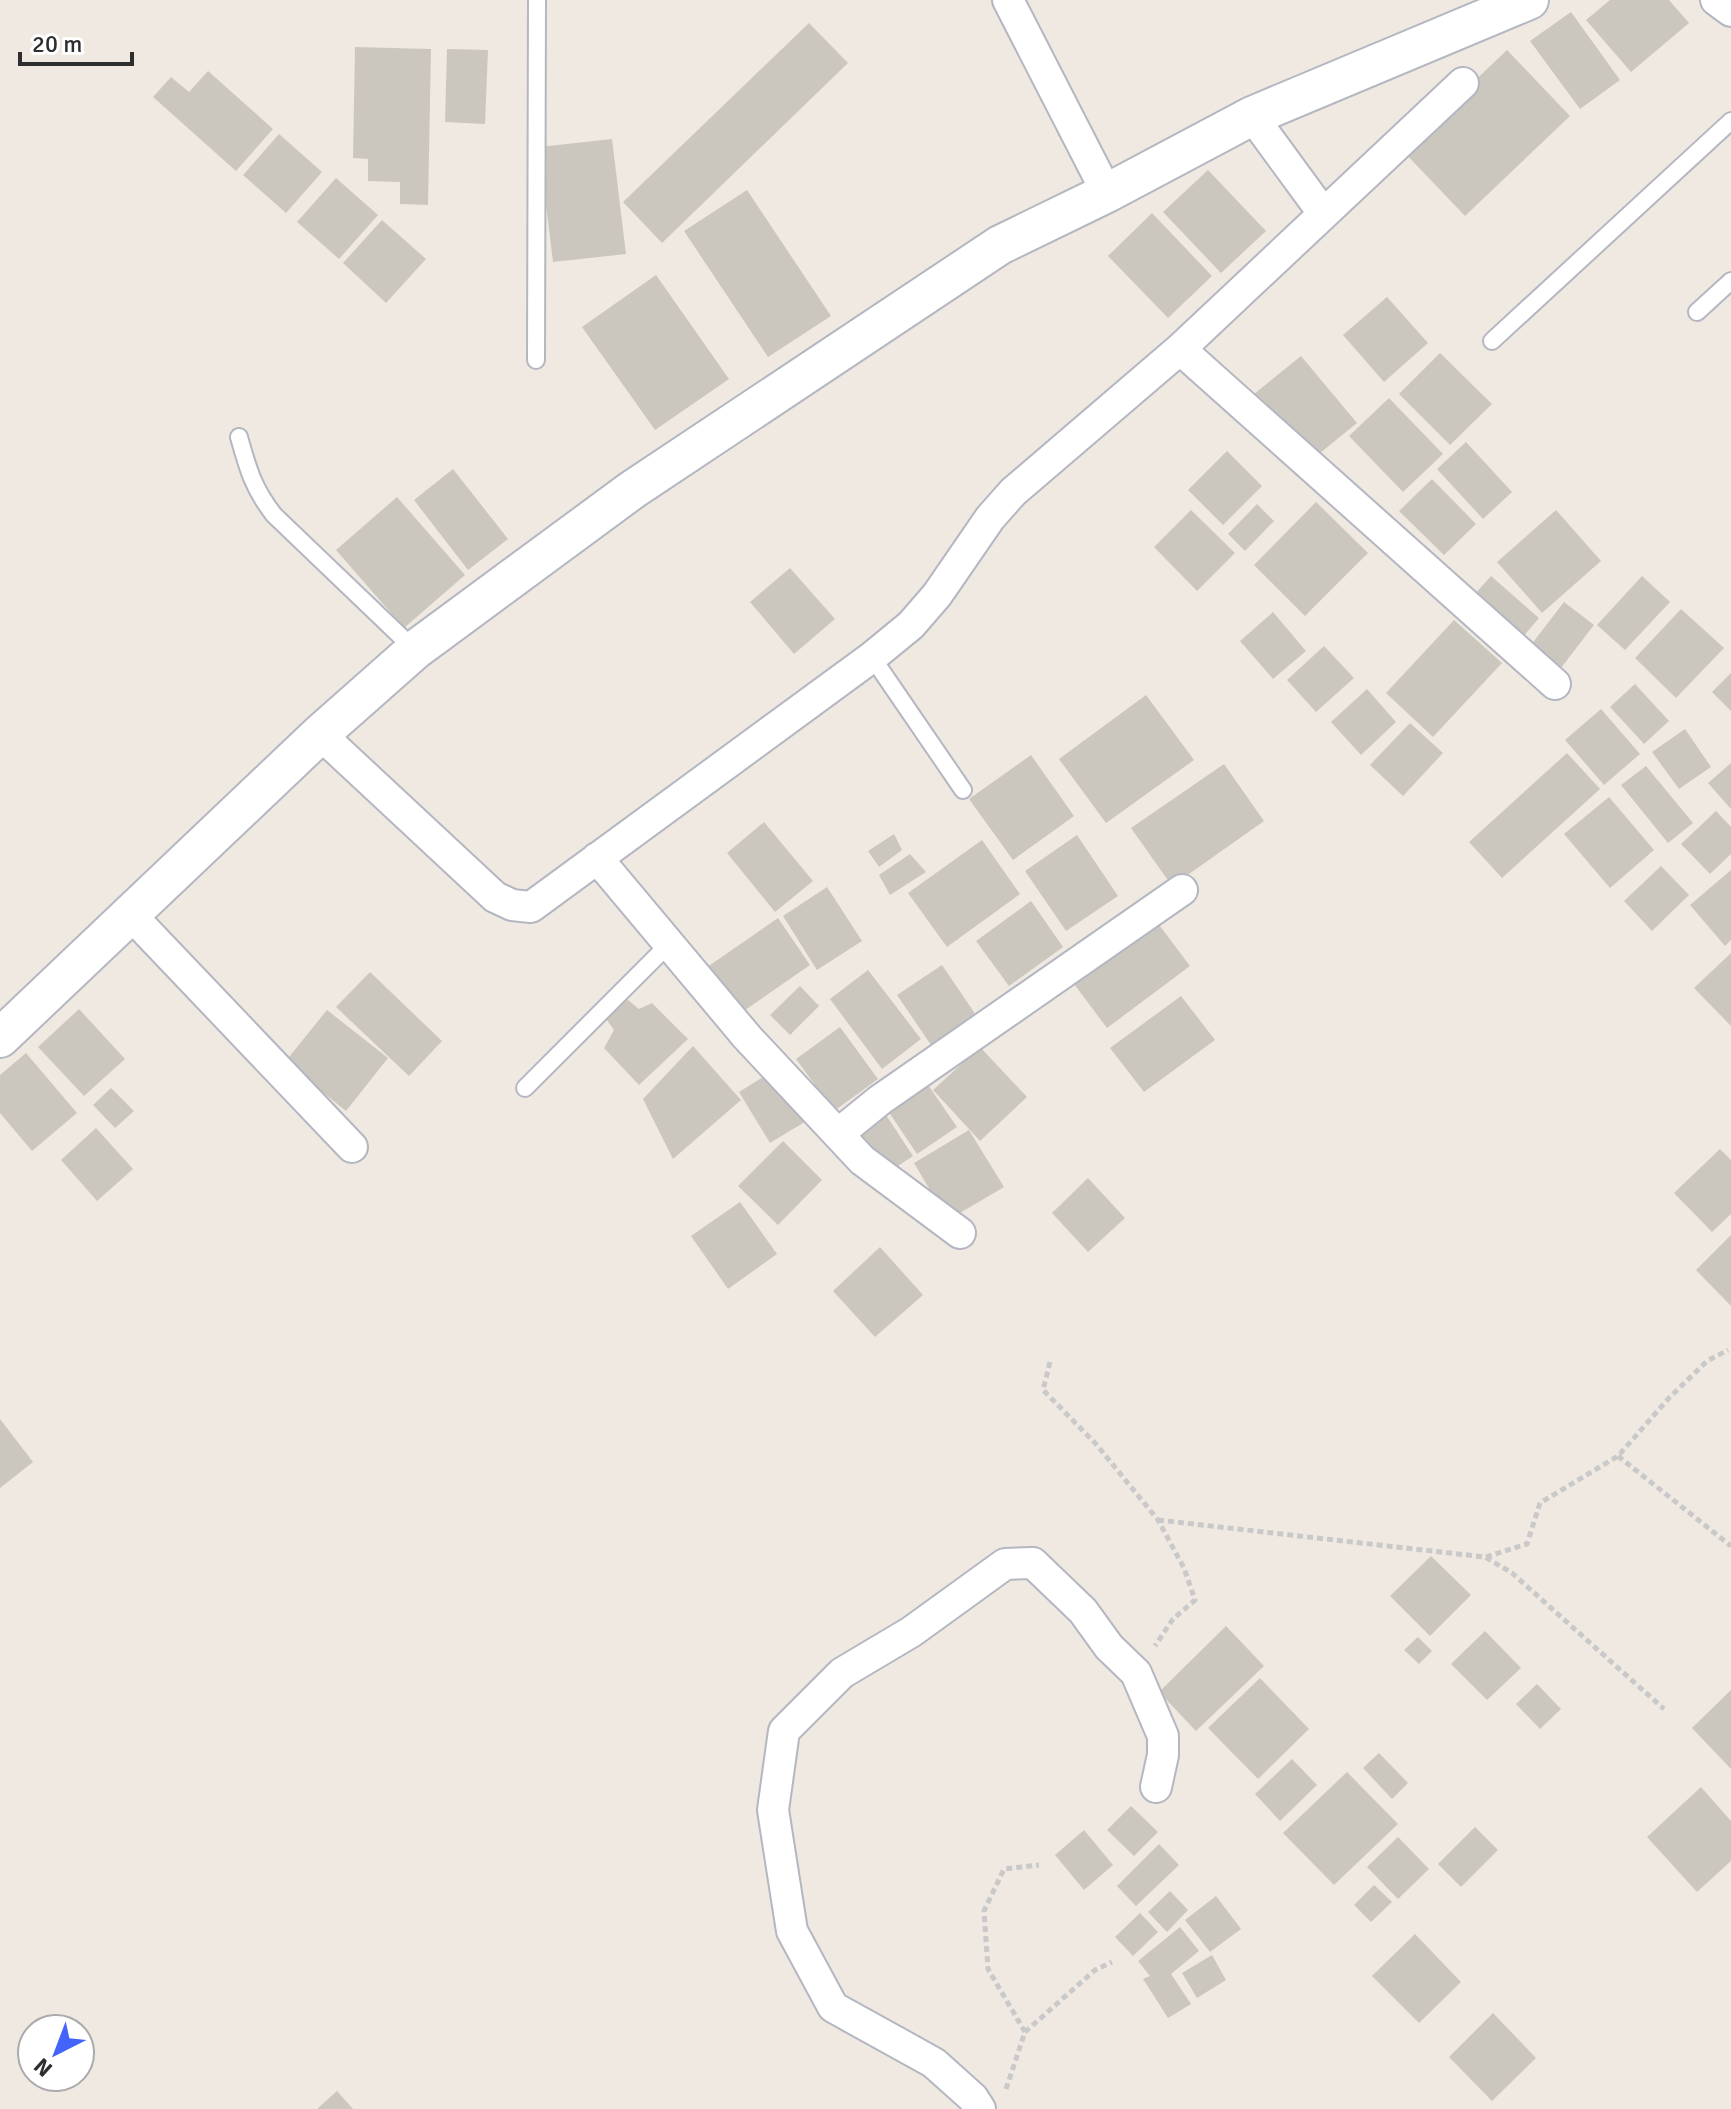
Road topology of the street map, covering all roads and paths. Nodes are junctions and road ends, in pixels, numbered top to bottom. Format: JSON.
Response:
{"nodes":[{"id":1,"x":537,"y":0,"type":"edge"},
{"id":2,"x":1008,"y":0,"type":"edge"},
{"id":3,"x":1529,"y":0,"type":"edge"},
{"id":4,"x":1716,"y":0,"type":"edge"},
{"id":5,"x":1731,"y":11,"type":"edge"},
{"id":6,"x":1463,"y":83,"type":"dead end"},
{"id":7,"x":1252,"y":116,"type":"junction"},
{"id":8,"x":1731,"y":121,"type":"edge"},
{"id":9,"x":1107,"y":193,"type":"junction"},
{"id":10,"x":1323,"y":213,"type":"junction"},
{"id":11,"x":1731,"y":281,"type":"edge"},
{"id":12,"x":1697,"y":312,"type":"dead end"},
{"id":13,"x":1492,"y":341,"type":"dead end"},
{"id":14,"x":1180,"y":349,"type":"junction"},
{"id":15,"x":536,"y":360,"type":"dead end"},
{"id":16,"x":239,"y":437,"type":"dead end"},
{"id":17,"x":415,"y":650,"type":"junction"},
{"id":18,"x":872,"y":657,"type":"junction"},
{"id":19,"x":1555,"y":684,"type":"dead end"},
{"id":20,"x":320,"y":734,"type":"junction"},
{"id":21,"x":963,"y":790,"type":"dead end"},
{"id":22,"x":597,"y":858,"type":"junction"},
{"id":23,"x":1182,"y":890,"type":"dead end"},
{"id":24,"x":130,"y":914,"type":"junction"},
{"id":25,"x":669,"y":944,"type":"junction"},
{"id":26,"x":0,"y":1038,"type":"edge"},
{"id":27,"x":525,"y":1088,"type":"dead end"},
{"id":28,"x":838,"y":1134,"type":"junction"},
{"id":29,"x":352,"y":1147,"type":"dead end"},
{"id":30,"x":960,"y":1233,"type":"dead end"},
{"id":31,"x":1728,"y":1350,"type":"dead end"},
{"id":32,"x":1050,"y":1362,"type":"dead end"},
{"id":33,"x":1618,"y":1456,"type":"junction"},
{"id":34,"x":1158,"y":1520,"type":"junction"},
{"id":35,"x":1731,"y":1546,"type":"edge"},
{"id":36,"x":1485,"y":1557,"type":"junction"},
{"id":37,"x":1136,"y":1673,"type":"junction"},
{"id":38,"x":1664,"y":1709,"type":"dead end"},
{"id":39,"x":1156,"y":1787,"type":"dead end"},
{"id":40,"x":1039,"y":1865,"type":"dead end"},
{"id":41,"x":1112,"y":1962,"type":"dead end"},
{"id":42,"x":1025,"y":2032,"type":"junction"},
{"id":43,"x":991,"y":2105,"type":"edge"}],
"edges":[{"from":1,"to":15,"type":"lane"},
{"from":2,"to":9,"type":"street"},
{"from":3,"to":7,"type":"street"},
{"from":4,"to":5,"type":"street"},
{"from":6,"to":10,"type":"street"},
{"from":7,"to":9,"type":"street"},
{"from":7,"to":10,"type":"street"},
{"from":8,"to":13,"type":"lane"},
{"from":9,"to":17,"type":"street"},
{"from":10,"to":14,"type":"street"},
{"from":11,"to":12,"type":"lane"},
{"from":14,"to":18,"type":"street"},
{"from":14,"to":19,"type":"street"},
{"from":16,"to":17,"type":"lane"},
{"from":17,"to":20,"type":"street"},
{"from":18,"to":21,"type":"lane"},
{"from":18,"to":22,"type":"street"},
{"from":20,"to":22,"type":"street"},
{"from":20,"to":24,"type":"street"},
{"from":22,"to":25,"type":"street"},
{"from":23,"to":28,"type":"street"},
{"from":24,"to":26,"type":"street"},
{"from":24,"to":29,"type":"street"},
{"from":25,"to":27,"type":"lane"},
{"from":25,"to":28,"type":"street"},
{"from":28,"to":30,"type":"street"},
{"from":31,"to":33,"type":"path"},
{"from":32,"to":34,"type":"path"},
{"from":33,"to":35,"type":"path"},
{"from":33,"to":36,"type":"path"},
{"from":34,"to":36,"type":"path"},
{"from":34,"to":37,"type":"path"},
{"from":36,"to":38,"type":"path"},
{"from":37,"to":39,"type":"street"},
{"from":37,"to":43,"type":"street"},
{"from":40,"to":42,"type":"path"},
{"from":41,"to":42,"type":"path"},
{"from":42,"to":43,"type":"path"}]}
